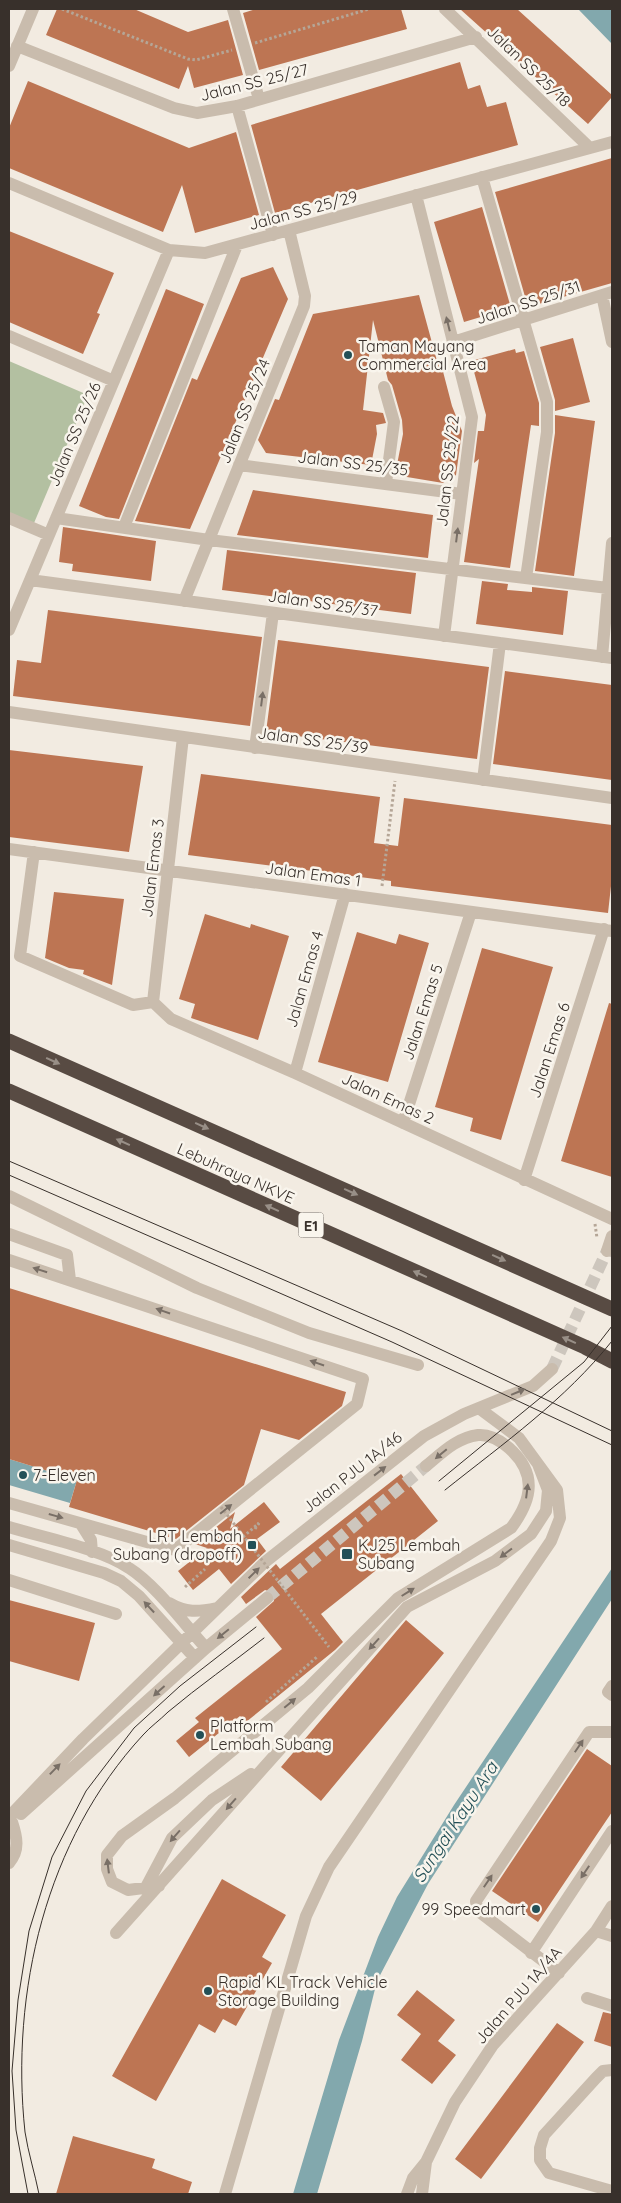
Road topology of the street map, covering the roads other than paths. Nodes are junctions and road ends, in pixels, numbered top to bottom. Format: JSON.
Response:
{"nodes":[{"id":1,"x":33,"y":9,"type":"edge"},
{"id":2,"x":233,"y":9,"type":"edge"},
{"id":3,"x":445,"y":9,"type":"edge"},
{"id":4,"x":476,"y":37,"type":"junction"},
{"id":5,"x":17,"y":46,"type":"junction"},
{"id":6,"x":9,"y":66,"type":"edge"},
{"id":7,"x":259,"y":99,"type":"junction"},
{"id":8,"x":237,"y":106,"type":"junction"},
{"id":9,"x":612,"y":142,"type":"edge"},
{"id":10,"x":590,"y":148,"type":"junction"},
{"id":11,"x":482,"y":177,"type":"junction"},
{"id":12,"x":9,"y":183,"type":"edge"},
{"id":13,"x":416,"y":196,"type":"junction"},
{"id":14,"x":289,"y":230,"type":"junction"},
{"id":15,"x":273,"y":235,"type":"junction"},
{"id":16,"x":237,"y":245,"type":"junction"},
{"id":17,"x":169,"y":250,"type":"junction"},
{"id":18,"x":607,"y":294,"type":"edge"},
{"id":19,"x":523,"y":320,"type":"junction"},
{"id":20,"x":9,"y":336,"type":"edge"},
{"id":21,"x":453,"y":342,"type":"junction"},
{"id":22,"x":612,"y":342,"type":"edge"},
{"id":23,"x":114,"y":381,"type":"junction"},
{"id":24,"x":384,"y":387,"type":"dead end"},
{"id":25,"x":240,"y":465,"type":"junction"},
{"id":26,"x":386,"y":483,"type":"junction"},
{"id":27,"x":462,"y":494,"type":"junction"},
{"id":28,"x":9,"y":518,"type":"edge"},
{"id":29,"x":56,"y":518,"type":"junction"},
{"id":30,"x":124,"y":527,"type":"junction"},
{"id":31,"x":49,"y":535,"type":"junction"},
{"id":32,"x":209,"y":540,"type":"junction"},
{"id":33,"x":612,"y":543,"type":"edge"},
{"id":34,"x":453,"y":569,"type":"junction"},
{"id":35,"x":526,"y":578,"type":"junction"},
{"id":36,"x":30,"y":580,"type":"junction"},
{"id":37,"x":608,"y":588,"type":"junction"},
{"id":38,"x":184,"y":601,"type":"junction"},
{"id":39,"x":273,"y":613,"type":"junction"},
{"id":40,"x":9,"y":630,"type":"edge"},
{"id":41,"x":444,"y":636,"type":"junction"},
{"id":42,"x":500,"y":643,"type":"junction"},
{"id":43,"x":607,"y":657,"type":"edge"},
{"id":44,"x":9,"y":712,"type":"edge"},
{"id":45,"x":183,"y":737,"type":"junction"},
{"id":46,"x":255,"y":748,"type":"junction"},
{"id":47,"x":483,"y":780,"type":"junction"},
{"id":48,"x":612,"y":798,"type":"edge"},
{"id":49,"x":9,"y":849,"type":"edge"},
{"id":50,"x":34,"y":852,"type":"junction"},
{"id":51,"x":168,"y":870,"type":"junction"},
{"id":52,"x":345,"y":894,"type":"junction"},
{"id":53,"x":471,"y":912,"type":"junction"},
{"id":54,"x":608,"y":930,"type":"edge"},
{"id":55,"x":153,"y":1002,"type":"junction"},
{"id":56,"x":9,"y":1041,"type":"edge"},
{"id":57,"x":294,"y":1073,"type":"junction"},
{"id":58,"x":9,"y":1091,"type":"edge"},
{"id":59,"x":403,"y":1123,"type":"junction"},
{"id":60,"x":524,"y":1180,"type":"junction"},
{"id":61,"x":9,"y":1196,"type":"edge"},
{"id":62,"x":612,"y":1219,"type":"edge"},
{"id":63,"x":9,"y":1234,"type":"edge"},
{"id":64,"x":612,"y":1236,"type":"edge"},
{"id":65,"x":602,"y":1248,"type":"road end"},
{"id":66,"x":9,"y":1260,"type":"edge"},
{"id":67,"x":70,"y":1280,"type":"junction"},
{"id":68,"x":612,"y":1309,"type":"edge"},
{"id":69,"x":612,"y":1361,"type":"edge"},
{"id":70,"x":418,"y":1365,"type":"dead end"},
{"id":71,"x":552,"y":1369,"type":"tunnel mouth"},
{"id":72,"x":480,"y":1409,"type":"junction"},
{"id":73,"x":538,"y":1464,"type":"junction"},
{"id":74,"x":426,"y":1466,"type":"tunnel mouth"},
{"id":75,"x":9,"y":1503,"type":"edge"},
{"id":76,"x":81,"y":1524,"type":"junction"},
{"id":77,"x":9,"y":1528,"type":"edge"},
{"id":78,"x":9,"y":1545,"type":"edge"},
{"id":79,"x":92,"y":1552,"type":"junction"},
{"id":80,"x":9,"y":1580,"type":"edge"},
{"id":81,"x":160,"y":1597,"type":"junction"},
{"id":82,"x":267,"y":1598,"type":"tunnel mouth"},
{"id":83,"x":219,"y":1607,"type":"junction"},
{"id":84,"x":116,"y":1614,"type":"dead end"},
{"id":85,"x":192,"y":1633,"type":"junction"},
{"id":86,"x":182,"y":1643,"type":"junction"},
{"id":87,"x":206,"y":1648,"type":"junction"},
{"id":88,"x":195,"y":1658,"type":"junction"},
{"id":89,"x":612,"y":1686,"type":"edge"},
{"id":90,"x":612,"y":1695,"type":"edge"},
{"id":91,"x":612,"y":1732,"type":"edge"},
{"id":92,"x":267,"y":1763,"type":"junction"},
{"id":93,"x":10,"y":1821,"type":"edge"},
{"id":94,"x":612,"y":1831,"type":"edge"},
{"id":95,"x":9,"y":1863,"type":"edge"},
{"id":96,"x":159,"y":1886,"type":"junction"},
{"id":97,"x":145,"y":1889,"type":"junction"},
{"id":98,"x":612,"y":1906,"type":"edge"},
{"id":99,"x":596,"y":1931,"type":"junction"},
{"id":100,"x":116,"y":1933,"type":"dead end"},
{"id":101,"x":612,"y":1936,"type":"edge"},
{"id":102,"x":531,"y":1953,"type":"junction"},
{"id":103,"x":559,"y":1974,"type":"junction"},
{"id":104,"x":587,"y":1998,"type":"dead end"},
{"id":105,"x":612,"y":2006,"type":"edge"},
{"id":106,"x":612,"y":2070,"type":"edge"},
{"id":107,"x":426,"y":2162,"type":"junction"},
{"id":108,"x":612,"y":2191,"type":"edge"},
{"id":109,"x":225,"y":2194,"type":"edge"},
{"id":110,"x":408,"y":2194,"type":"edge"},
{"id":111,"x":422,"y":2194,"type":"edge"}],
"edges":[{"from":1,"to":5,"type":"street"},
{"from":2,"to":7,"type":"street"},
{"from":3,"to":4,"type":"street","name":"Jalan SS 25/18"},
{"from":4,"to":7,"type":"street","name":"Jalan SS 25/27"},
{"from":4,"to":10,"type":"street","name":"Jalan SS 25/18"},
{"from":5,"to":6,"type":"street"},
{"from":5,"to":8,"type":"street","name":"Jalan SS 25/27"},
{"from":7,"to":8,"type":"street","name":"Jalan SS 25/27"},
{"from":8,"to":15,"type":"street"},
{"from":9,"to":10,"type":"street","name":"Jalan SS 25/29"},
{"from":10,"to":11,"type":"street","name":"Jalan SS 25/29"},
{"from":11,"to":13,"type":"street","name":"Jalan SS 25/29"},
{"from":11,"to":19,"type":"street"},
{"from":12,"to":17,"type":"street","name":"Jalan SS 25/29"},
{"from":13,"to":14,"type":"street","name":"Jalan SS 25/29"},
{"from":21,"to":13,"type":"street","name":"Jalan SS 25/22","one_way":true},
{"from":14,"to":15,"type":"street","name":"Jalan SS 25/29"},
{"from":14,"to":25,"type":"street","name":"Jalan SS 25/24"},
{"from":15,"to":16,"type":"street","name":"Jalan SS 25/29"},
{"from":16,"to":17,"type":"street","name":"Jalan SS 25/29"},
{"from":16,"to":30,"type":"street"},
{"from":17,"to":23,"type":"street","name":"Jalan SS 25/26"},
{"from":18,"to":19,"type":"street","name":"Jalan SS 25/31"},
{"from":18,"to":22,"type":"street"},
{"from":19,"to":21,"type":"street","name":"Jalan SS 25/31"},
{"from":19,"to":35,"type":"street"},
{"from":20,"to":23,"type":"street"},
{"from":21,"to":27,"type":"street","name":"Jalan SS 25/22"},
{"from":23,"to":29,"type":"street","name":"Jalan SS 25/26"},
{"from":24,"to":26,"type":"street"},
{"from":25,"to":26,"type":"street","name":"Jalan SS 25/35"},
{"from":25,"to":32,"type":"street","name":"Jalan SS 25/24"},
{"from":26,"to":27,"type":"street","name":"Jalan SS 25/35"},
{"from":34,"to":27,"type":"street","name":"Jalan SS 25/22","one_way":true},
{"from":28,"to":31,"type":"street"},
{"from":29,"to":30,"type":"street"},
{"from":29,"to":31,"type":"street","name":"Jalan SS 25/26"},
{"from":30,"to":32,"type":"street"},
{"from":31,"to":36,"type":"street","name":"Jalan SS 25/26"},
{"from":32,"to":34,"type":"street"},
{"from":32,"to":38,"type":"street","name":"Jalan SS 25/24"},
{"from":33,"to":37,"type":"street"},
{"from":34,"to":35,"type":"street"},
{"from":34,"to":41,"type":"street","name":"Jalan SS 25/22"},
{"from":35,"to":37,"type":"street"},
{"from":36,"to":38,"type":"street","name":"Jalan SS 25/37"},
{"from":36,"to":40,"type":"street","name":"Jalan SS 25/26"},
{"from":37,"to":43,"type":"street"},
{"from":38,"to":39,"type":"street","name":"Jalan SS 25/37"},
{"from":39,"to":41,"type":"street","name":"Jalan SS 25/37"},
{"from":46,"to":39,"type":"street","one_way":true},
{"from":41,"to":42,"type":"street","name":"Jalan SS 25/37"},
{"from":42,"to":43,"type":"street","name":"Jalan SS 25/37"},
{"from":42,"to":47,"type":"street"},
{"from":44,"to":45,"type":"street","name":"Jalan SS 25/39"},
{"from":45,"to":46,"type":"street","name":"Jalan SS 25/39"},
{"from":45,"to":51,"type":"street","name":"Jalan Emas 3"},
{"from":46,"to":47,"type":"street","name":"Jalan SS 25/39"},
{"from":47,"to":48,"type":"street","name":"Jalan SS 25/39"},
{"from":49,"to":50,"type":"street","name":"Jalan Emas 1"},
{"from":50,"to":51,"type":"street","name":"Jalan Emas 1"},
{"from":50,"to":55,"type":"street"},
{"from":51,"to":52,"type":"street","name":"Jalan Emas 1"},
{"from":51,"to":55,"type":"street","name":"Jalan Emas 3"},
{"from":52,"to":53,"type":"street","name":"Jalan Emas 1"},
{"from":52,"to":57,"type":"street","name":"Jalan Emas 4"},
{"from":53,"to":54,"type":"street","name":"Jalan Emas 1"},
{"from":53,"to":59,"type":"street","name":"Jalan Emas 5"},
{"from":54,"to":60,"type":"street","name":"Jalan Emas 6"},
{"from":55,"to":57,"type":"street","name":"Jalan Emas 2"},
{"from":56,"to":68,"type":"highway","name":"Lebuhraya NKVE","one_way":true},
{"from":57,"to":59,"type":"street","name":"Jalan Emas 2"},
{"from":69,"to":58,"type":"highway","name":"Lebuhraya NKVE","number":"E1","one_way":true},
{"from":59,"to":60,"type":"street","name":"Jalan Emas 2"},
{"from":60,"to":62,"type":"street","name":"Jalan Emas 2"},
{"from":61,"to":70,"type":"street"},
{"from":63,"to":67,"type":"street"},
{"from":64,"to":65,"type":"street"},
{"from":67,"to":66,"type":"street","one_way":true},
{"from":76,"to":67,"type":"street","one_way":true},
{"from":72,"to":71,"type":"street","name":"Jalan PJU 1A/46","one_way":true},
{"from":72,"to":73,"type":"street"},
{"from":83,"to":72,"type":"street","name":"Jalan PJU 1A/46","one_way":true},
{"from":73,"to":92,"type":"street","one_way":true},
{"from":73,"to":109,"type":"street"},
{"from":97,"to":74,"type":"street","one_way":true},
{"from":75,"to":76,"type":"street","one_way":true},
{"from":76,"to":79,"type":"street"},
{"from":77,"to":79,"type":"street"},
{"from":86,"to":78,"type":"street","one_way":true},
{"from":79,"to":81,"type":"street"},
{"from":80,"to":84,"type":"street"},
{"from":81,"to":83,"type":"street"},
{"from":81,"to":85,"type":"street"},
{"from":82,"to":87,"type":"street","one_way":true},
{"from":83,"to":85,"type":"street","name":"Jalan PJU 1A/46"},
{"from":85,"to":86,"type":"street","name":"Jalan PJU 1A/46"},
{"from":85,"to":87,"type":"street"},
{"from":86,"to":88,"type":"street"},
{"from":93,"to":86,"type":"street","one_way":true},
{"from":87,"to":88,"type":"street"},
{"from":88,"to":93,"type":"street","one_way":true},
{"from":89,"to":90,"type":"street"},
{"from":102,"to":91,"type":"street","one_way":true},
{"from":92,"to":96,"type":"street","one_way":true},
{"from":92,"to":97,"type":"street","one_way":true},
{"from":93,"to":95,"type":"street"},
{"from":94,"to":102,"type":"street","one_way":true},
{"from":96,"to":97,"type":"street"},
{"from":96,"to":100,"type":"street"},
{"from":98,"to":99,"type":"street","name":"Jalan PJU 1A/4A"},
{"from":99,"to":101,"type":"street"},
{"from":99,"to":103,"type":"street","name":"Jalan PJU 1A/4A"},
{"from":102,"to":103,"type":"street"},
{"from":103,"to":107,"type":"street","name":"Jalan PJU 1A/4A"},
{"from":104,"to":105,"type":"street"},
{"from":106,"to":108,"type":"street"},
{"from":107,"to":110,"type":"street","name":"Jalan PJU 1A/4A"},
{"from":107,"to":111,"type":"street","name":"Jalan PJU 1A/4A"}]}
